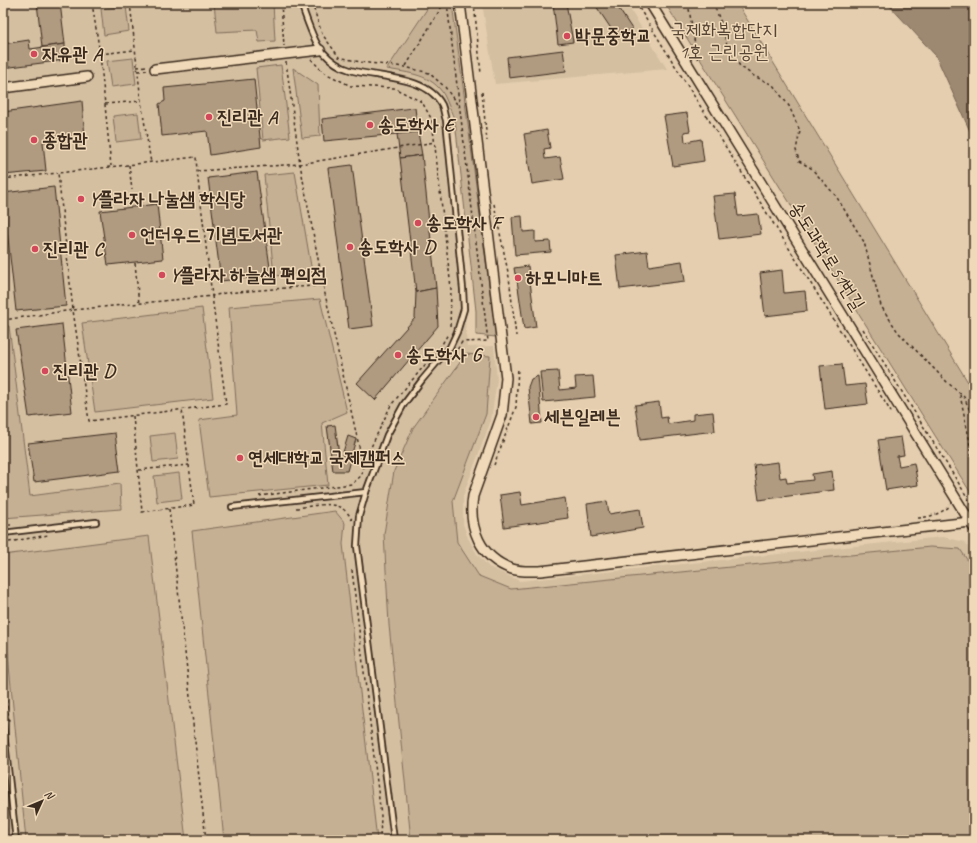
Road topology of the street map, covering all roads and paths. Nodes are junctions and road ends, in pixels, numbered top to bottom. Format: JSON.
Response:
{"nodes":[{"id":1,"x":92,"y":3,"type":"edge"},
{"id":2,"x":130,"y":3,"type":"edge"},
{"id":3,"x":281,"y":3,"type":"edge"},
{"id":4,"x":301,"y":3,"type":"edge"},
{"id":5,"x":312,"y":3,"type":"edge"},
{"id":6,"x":446,"y":3,"type":"edge"},
{"id":7,"x":460,"y":3,"type":"edge"},
{"id":8,"x":474,"y":3,"type":"edge"},
{"id":9,"x":636,"y":3,"type":"edge"},
{"id":10,"x":650,"y":3,"type":"edge"},
{"id":11,"x":688,"y":3,"type":"edge"},
{"id":12,"x":713,"y":3,"type":"edge"},
{"id":13,"x":135,"y":50,"type":"junction"},
{"id":14,"x":320,"y":50,"type":"junction"},
{"id":15,"x":304,"y":52,"type":"junction"},
{"id":16,"x":100,"y":54,"type":"junction"},
{"id":17,"x":285,"y":54,"type":"junction"},
{"id":18,"x":698,"y":64,"type":"dead end"},
{"id":19,"x":405,"y":66,"type":"junction"},
{"id":20,"x":156,"y":69,"type":"dead end"},
{"id":21,"x":481,"y":74,"type":"dead end"},
{"id":22,"x":87,"y":77,"type":"dead end"},
{"id":23,"x":3,"y":88,"type":"edge"},
{"id":24,"x":482,"y":92,"type":"dead end"},
{"id":25,"x":141,"y":100,"type":"junction"},
{"id":26,"x":105,"y":104,"type":"junction"},
{"id":27,"x":460,"y":108,"type":"junction"},
{"id":28,"x":435,"y":142,"type":"junction"},
{"id":29,"x":487,"y":147,"type":"dead end"},
{"id":30,"x":151,"y":162,"type":"junction"},
{"id":31,"x":300,"y":164,"type":"junction"},
{"id":32,"x":129,"y":165,"type":"junction"},
{"id":33,"x":111,"y":167,"type":"junction"},
{"id":34,"x":197,"y":171,"type":"junction"},
{"id":35,"x":58,"y":173,"type":"junction"},
{"id":36,"x":3,"y":179,"type":"edge"},
{"id":37,"x":132,"y":190,"type":"dead end"},
{"id":38,"x":494,"y":202,"type":"dead end"},
{"id":39,"x":135,"y":263,"type":"dead end"},
{"id":40,"x":323,"y":285,"type":"junction"},
{"id":41,"x":212,"y":296,"type":"junction"},
{"id":42,"x":139,"y":304,"type":"junction"},
{"id":43,"x":452,"y":308,"type":"dead end"},
{"id":44,"x":73,"y":310,"type":"junction"},
{"id":45,"x":3,"y":320,"type":"edge"},
{"id":46,"x":516,"y":336,"type":"dead end"},
{"id":47,"x":447,"y":363,"type":"dead end"},
{"id":48,"x":518,"y":367,"type":"dead end"},
{"id":49,"x":960,"y":393,"type":"junction"},
{"id":50,"x":182,"y":410,"type":"junction"},
{"id":51,"x":892,"y":413,"type":"dead end"},
{"id":52,"x":133,"y":416,"type":"junction"},
{"id":53,"x":974,"y":420,"type":"edge"},
{"id":54,"x":189,"y":464,"type":"junction"},
{"id":55,"x":494,"y":467,"type":"dead end"},
{"id":56,"x":139,"y":470,"type":"junction"},
{"id":57,"x":974,"y":476,"type":"edge"},
{"id":58,"x":366,"y":492,"type":"junction"},
{"id":59,"x":259,"y":496,"type":"dead end"},
{"id":60,"x":946,"y":499,"type":"dead end"},
{"id":61,"x":232,"y":506,"type":"dead end"},
{"id":62,"x":169,"y":508,"type":"junction"},
{"id":63,"x":296,"y":508,"type":"dead end"},
{"id":64,"x":916,"y":518,"type":"dead end"},
{"id":65,"x":96,"y":522,"type":"dead end"},
{"id":66,"x":353,"y":524,"type":"dead end"},
{"id":67,"x":972,"y":525,"type":"edge"},
{"id":68,"x":3,"y":532,"type":"edge"},
{"id":69,"x":53,"y":534,"type":"dead end"},
{"id":70,"x":3,"y":543,"type":"edge"},
{"id":71,"x":352,"y":568,"type":"dead end"},
{"id":72,"x":3,"y":724,"type":"edge"},
{"id":73,"x":3,"y":804,"type":"edge"},
{"id":74,"x":7,"y":840,"type":"edge"},
{"id":75,"x":16,"y":840,"type":"edge"},
{"id":76,"x":206,"y":840,"type":"edge"},
{"id":77,"x":380,"y":840,"type":"edge"},
{"id":78,"x":394,"y":840,"type":"edge"}],
"edges":[{"from":1,"to":16,"type":"path"},
{"from":2,"to":13,"type":"path"},
{"from":3,"to":17,"type":"path"},
{"from":4,"to":14,"type":"lane"},
{"from":5,"to":19,"type":"path"},
{"from":6,"to":19,"type":"path"},
{"from":6,"to":27,"type":"path"},
{"from":7,"to":67,"type":"street"},
{"from":8,"to":21,"type":"path"},
{"from":9,"to":51,"type":"path"},
{"from":10,"to":67,"type":"street","name":"송도과학로51번길"},
{"from":11,"to":18,"type":"path"},
{"from":12,"to":49,"type":"path"},
{"from":13,"to":16,"type":"path"},
{"from":13,"to":25,"type":"path"},
{"from":14,"to":15,"type":"street"},
{"from":14,"to":58,"type":"lane"},
{"from":15,"to":17,"type":"street"},
{"from":15,"to":28,"type":"path"},
{"from":16,"to":26,"type":"path"},
{"from":17,"to":20,"type":"street"},
{"from":17,"to":31,"type":"path"},
{"from":19,"to":27,"type":"path"},
{"from":22,"to":23,"type":"street"},
{"from":24,"to":29,"type":"path"},
{"from":25,"to":26,"type":"path"},
{"from":25,"to":30,"type":"path"},
{"from":26,"to":33,"type":"path"},
{"from":27,"to":47,"type":"path"},
{"from":28,"to":31,"type":"path"},
{"from":28,"to":43,"type":"path"},
{"from":30,"to":32,"type":"path"},
{"from":30,"to":34,"type":"path"},
{"from":31,"to":34,"type":"path"},
{"from":31,"to":40,"type":"path"},
{"from":32,"to":33,"type":"path"},
{"from":32,"to":37,"type":"path"},
{"from":33,"to":35,"type":"path"},
{"from":34,"to":41,"type":"path"},
{"from":35,"to":36,"type":"path"},
{"from":35,"to":44,"type":"path"},
{"from":38,"to":46,"type":"path"},
{"from":39,"to":42,"type":"path"},
{"from":40,"to":41,"type":"path"},
{"from":40,"to":59,"type":"path"},
{"from":41,"to":42,"type":"path"},
{"from":41,"to":50,"type":"path"},
{"from":42,"to":44,"type":"path"},
{"from":44,"to":45,"type":"path"},
{"from":44,"to":52,"type":"path"},
{"from":48,"to":55,"type":"path"},
{"from":49,"to":53,"type":"path"},
{"from":49,"to":57,"type":"path"},
{"from":50,"to":52,"type":"path"},
{"from":50,"to":54,"type":"path"},
{"from":52,"to":56,"type":"path"},
{"from":54,"to":56,"type":"path"},
{"from":54,"to":62,"type":"path"},
{"from":56,"to":62,"type":"path"},
{"from":58,"to":61,"type":"lane"},
{"from":58,"to":78,"type":"lane"},
{"from":60,"to":64,"type":"path"},
{"from":62,"to":76,"type":"path"},
{"from":63,"to":66,"type":"path"},
{"from":65,"to":68,"type":"lane"},
{"from":69,"to":70,"type":"path"},
{"from":71,"to":77,"type":"path"},
{"from":72,"to":75,"type":"lane"},
{"from":73,"to":74,"type":"path"}]}
